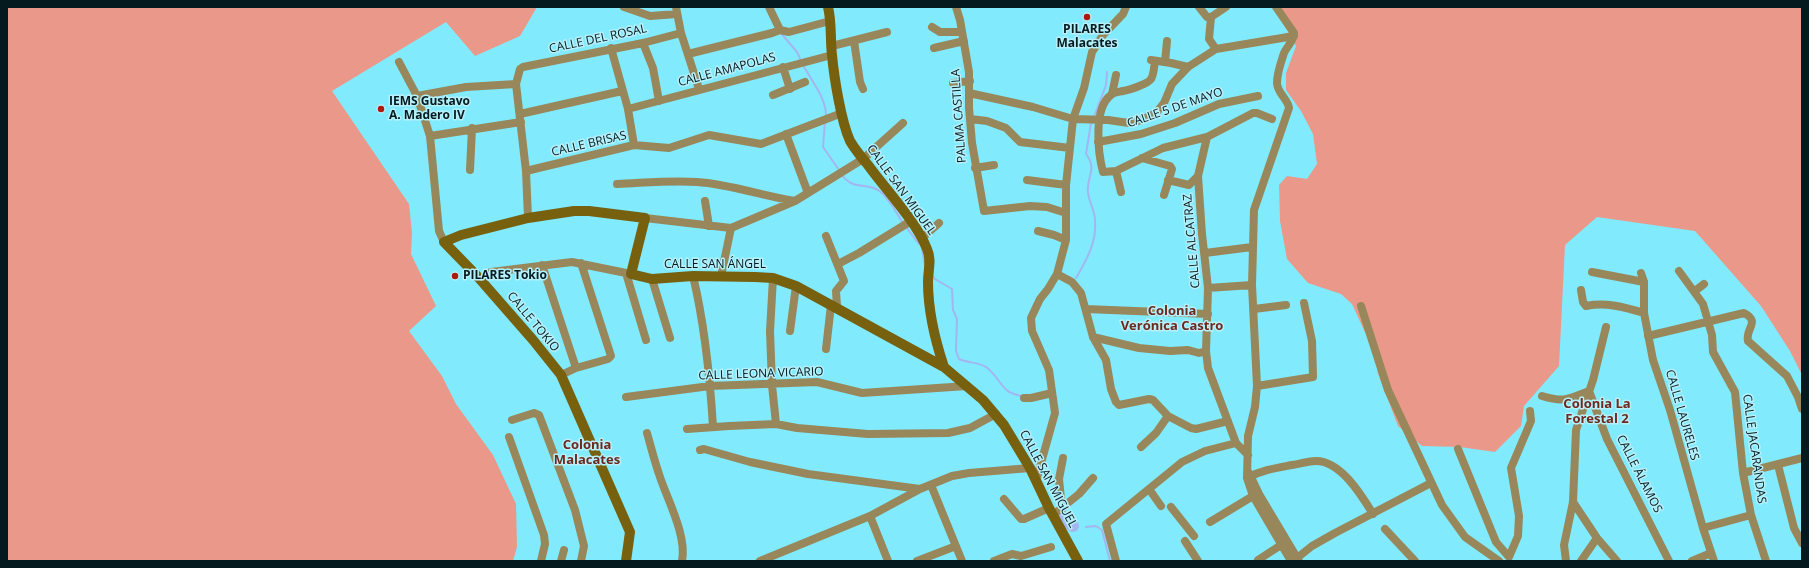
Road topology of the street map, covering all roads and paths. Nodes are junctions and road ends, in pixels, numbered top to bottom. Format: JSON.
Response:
{"nodes":[{"id":1,"x":624,"y":7,"type":"edge"},
{"id":2,"x":769,"y":7,"type":"edge"},
{"id":3,"x":828,"y":7,"type":"edge"},
{"id":4,"x":956,"y":7,"type":"edge"},
{"id":5,"x":1126,"y":7,"type":"edge"},
{"id":6,"x":1199,"y":7,"type":"edge"},
{"id":7,"x":1226,"y":7,"type":"edge"},
{"id":8,"x":1276,"y":7,"type":"edge"},
{"id":9,"x":676,"y":10,"type":"edge"},
{"id":10,"x":1211,"y":17,"type":"junction"},
{"id":11,"x":830,"y":21,"type":"junction"},
{"id":12,"x":932,"y":27,"type":"dead end"},
{"id":13,"x":778,"y":31,"type":"junction"},
{"id":14,"x":887,"y":32,"type":"dead end"},
{"id":15,"x":682,"y":33,"type":"junction"},
{"id":16,"x":963,"y":36,"type":"junction"},
{"id":17,"x":1294,"y":36,"type":"junction"},
{"id":18,"x":854,"y":41,"type":"junction"},
{"id":19,"x":1167,"y":41,"type":"dead end"},
{"id":20,"x":643,"y":43,"type":"junction"},
{"id":21,"x":611,"y":48,"type":"junction"},
{"id":22,"x":934,"y":48,"type":"dead end"},
{"id":23,"x":832,"y":50,"type":"junction"},
{"id":24,"x":1216,"y":50,"type":"junction"},
{"id":25,"x":688,"y":54,"type":"junction"},
{"id":26,"x":399,"y":62,"type":"dead end"},
{"id":27,"x":1166,"y":62,"type":"junction"},
{"id":28,"x":783,"y":67,"type":"junction"},
{"id":29,"x":1188,"y":67,"type":"junction"},
{"id":30,"x":1116,"y":75,"type":"dead end"},
{"id":31,"x":970,"y":81,"type":"junction"},
{"id":32,"x":805,"y":82,"type":"dead end"},
{"id":33,"x":953,"y":83,"type":"dead end"},
{"id":34,"x":516,"y":84,"type":"junction"},
{"id":35,"x":699,"y":89,"type":"junction"},
{"id":36,"x":790,"y":89,"type":"junction"},
{"id":37,"x":863,"y":89,"type":"dead end"},
{"id":38,"x":622,"y":91,"type":"junction"},
{"id":39,"x":969,"y":93,"type":"junction"},
{"id":40,"x":1112,"y":94,"type":"junction"},
{"id":41,"x":773,"y":95,"type":"dead end"},
{"id":42,"x":418,"y":96,"type":"junction"},
{"id":43,"x":1258,"y":96,"type":"dead end"},
{"id":44,"x":660,"y":101,"type":"junction"},
{"id":45,"x":628,"y":109,"type":"junction"},
{"id":46,"x":842,"y":114,"type":"junction"},
{"id":47,"x":520,"y":118,"type":"junction"},
{"id":48,"x":1272,"y":118,"type":"dead end"},
{"id":49,"x":970,"y":119,"type":"junction"},
{"id":50,"x":1073,"y":119,"type":"junction"},
{"id":51,"x":1097,"y":120,"type":"junction"},
{"id":52,"x":903,"y":123,"type":"dead end"},
{"id":53,"x":472,"y":128,"type":"junction"},
{"id":54,"x":786,"y":134,"type":"junction"},
{"id":55,"x":430,"y":136,"type":"junction"},
{"id":56,"x":1207,"y":136,"type":"junction"},
{"id":57,"x":1098,"y":142,"type":"junction"},
{"id":58,"x":634,"y":145,"type":"junction"},
{"id":59,"x":1070,"y":148,"type":"junction"},
{"id":60,"x":1142,"y":158,"type":"junction"},
{"id":61,"x":863,"y":159,"type":"junction"},
{"id":62,"x":994,"y":164,"type":"dead end"},
{"id":63,"x":975,"y":168,"type":"junction"},
{"id":64,"x":470,"y":170,"type":"dead end"},
{"id":65,"x":1116,"y":170,"type":"junction"},
{"id":66,"x":526,"y":171,"type":"junction"},
{"id":67,"x":1198,"y":176,"type":"junction"},
{"id":68,"x":1026,"y":180,"type":"dead end"},
{"id":69,"x":1168,"y":180,"type":"junction"},
{"id":70,"x":617,"y":184,"type":"dead end"},
{"id":71,"x":1066,"y":185,"type":"junction"},
{"id":72,"x":1121,"y":192,"type":"dead end"},
{"id":73,"x":808,"y":193,"type":"junction"},
{"id":74,"x":1164,"y":196,"type":"dead end"},
{"id":75,"x":705,"y":201,"type":"dead end"},
{"id":76,"x":795,"y":201,"type":"junction"},
{"id":77,"x":1066,"y":213,"type":"junction"},
{"id":78,"x":528,"y":218,"type":"junction"},
{"id":79,"x":645,"y":218,"type":"junction"},
{"id":80,"x":909,"y":222,"type":"junction"},
{"id":81,"x":939,"y":223,"type":"dead end"},
{"id":82,"x":709,"y":226,"type":"junction"},
{"id":83,"x":731,"y":228,"type":"junction"},
{"id":84,"x":1038,"y":231,"type":"dead end"},
{"id":85,"x":826,"y":236,"type":"dead end"},
{"id":86,"x":922,"y":238,"type":"junction"},
{"id":87,"x":1066,"y":240,"type":"junction"},
{"id":88,"x":444,"y":242,"type":"junction"},
{"id":89,"x":1252,"y":247,"type":"junction"},
{"id":90,"x":1205,"y":252,"type":"junction"},
{"id":91,"x":581,"y":263,"type":"junction"},
{"id":92,"x":838,"y":264,"type":"junction"},
{"id":93,"x":542,"y":265,"type":"junction"},
{"id":94,"x":1679,"y":271,"type":"dead end"},
{"id":95,"x":491,"y":272,"type":"dead end"},
{"id":96,"x":1592,"y":272,"type":"dead end"},
{"id":97,"x":629,"y":273,"type":"junction"},
{"id":98,"x":1057,"y":274,"type":"junction"},
{"id":99,"x":1641,"y":274,"type":"dead end"},
{"id":100,"x":693,"y":276,"type":"junction"},
{"id":101,"x":721,"y":276,"type":"junction"},
{"id":102,"x":773,"y":278,"type":"junction"},
{"id":103,"x":652,"y":279,"type":"junction"},
{"id":104,"x":1644,"y":282,"type":"junction"},
{"id":105,"x":1704,"y":284,"type":"dead end"},
{"id":106,"x":1252,"y":285,"type":"junction"},
{"id":107,"x":796,"y":286,"type":"junction"},
{"id":108,"x":1208,"y":288,"type":"junction"},
{"id":109,"x":1581,"y":290,"type":"dead end"},
{"id":110,"x":1695,"y":292,"type":"junction"},
{"id":111,"x":1304,"y":303,"type":"dead end"},
{"id":112,"x":1286,"y":305,"type":"dead end"},
{"id":113,"x":834,"y":306,"type":"junction"},
{"id":114,"x":1361,"y":306,"type":"dead end"},
{"id":115,"x":1254,"y":309,"type":"junction"},
{"id":116,"x":1086,"y":310,"type":"junction"},
{"id":117,"x":1644,"y":313,"type":"junction"},
{"id":118,"x":1208,"y":314,"type":"junction"},
{"id":119,"x":1707,"y":321,"type":"junction"},
{"id":120,"x":1606,"y":327,"type":"dead end"},
{"id":121,"x":790,"y":331,"type":"dead end"},
{"id":122,"x":1648,"y":336,"type":"junction"},
{"id":123,"x":1093,"y":337,"type":"junction"},
{"id":124,"x":670,"y":338,"type":"dead end"},
{"id":125,"x":646,"y":340,"type":"dead end"},
{"id":126,"x":826,"y":349,"type":"dead end"},
{"id":127,"x":1206,"y":351,"type":"junction"},
{"id":128,"x":944,"y":367,"type":"junction"},
{"id":129,"x":576,"y":368,"type":"junction"},
{"id":130,"x":561,"y":375,"type":"junction"},
{"id":131,"x":772,"y":385,"type":"junction"},
{"id":132,"x":710,"y":386,"type":"junction"},
{"id":133,"x":968,"y":386,"type":"junction"},
{"id":134,"x":1257,"y":386,"type":"junction"},
{"id":135,"x":1589,"y":391,"type":"junction"},
{"id":136,"x":1052,"y":393,"type":"junction"},
{"id":137,"x":1542,"y":396,"type":"dead end"},
{"id":138,"x":626,"y":397,"type":"dead end"},
{"id":139,"x":1024,"y":398,"type":"dead end"},
{"id":140,"x":1802,"y":409,"type":"edge"},
{"id":141,"x":1530,"y":411,"type":"dead end"},
{"id":142,"x":996,"y":414,"type":"junction"},
{"id":143,"x":1168,"y":416,"type":"junction"},
{"id":144,"x":512,"y":420,"type":"dead end"},
{"id":145,"x":1228,"y":421,"type":"junction"},
{"id":146,"x":776,"y":424,"type":"junction"},
{"id":147,"x":713,"y":427,"type":"junction"},
{"id":148,"x":687,"y":430,"type":"dead end"},
{"id":149,"x":647,"y":433,"type":"dead end"},
{"id":150,"x":509,"y":437,"type":"dead end"},
{"id":151,"x":1236,"y":443,"type":"junction"},
{"id":152,"x":1141,"y":447,"type":"dead end"},
{"id":153,"x":1458,"y":449,"type":"dead end"},
{"id":154,"x":700,"y":450,"type":"dead end"},
{"id":155,"x":1248,"y":456,"type":"junction"},
{"id":156,"x":1063,"y":458,"type":"dead end"},
{"id":157,"x":1802,"y":458,"type":"edge"},
{"id":158,"x":1778,"y":465,"type":"junction"},
{"id":159,"x":1030,"y":468,"type":"junction"},
{"id":160,"x":1743,"y":473,"type":"junction"},
{"id":161,"x":1249,"y":475,"type":"junction"},
{"id":162,"x":1093,"y":478,"type":"dead end"},
{"id":163,"x":1036,"y":481,"type":"junction"},
{"id":164,"x":1431,"y":483,"type":"junction"},
{"id":165,"x":931,"y":485,"type":"junction"},
{"id":166,"x":920,"y":489,"type":"junction"},
{"id":167,"x":1149,"y":489,"type":"junction"},
{"id":168,"x":1253,"y":496,"type":"junction"},
{"id":169,"x":1004,"y":499,"type":"dead end"},
{"id":170,"x":1573,"y":502,"type":"junction"},
{"id":171,"x":1161,"y":506,"type":"dead end"},
{"id":172,"x":1171,"y":507,"type":"dead end"},
{"id":173,"x":1055,"y":511,"type":"junction"},
{"id":174,"x":1373,"y":514,"type":"junction"},
{"id":175,"x":1751,"y":514,"type":"junction"},
{"id":176,"x":870,"y":516,"type":"junction"},
{"id":177,"x":1210,"y":522,"type":"dead end"},
{"id":178,"x":1703,"y":528,"type":"junction"},
{"id":179,"x":1385,"y":529,"type":"dead end"},
{"id":180,"x":1194,"y":536,"type":"dead end"},
{"id":181,"x":1597,"y":538,"type":"junction"},
{"id":182,"x":1185,"y":541,"type":"dead end"},
{"id":183,"x":1283,"y":542,"type":"junction"},
{"id":184,"x":1802,"y":543,"type":"edge"},
{"id":185,"x":956,"y":546,"type":"junction"},
{"id":186,"x":1051,"y":547,"type":"dead end"},
{"id":187,"x":564,"y":550,"type":"dead end"},
{"id":188,"x":1712,"y":553,"type":"junction"},
{"id":189,"x":1022,"y":559,"type":"edge"},
{"id":190,"x":1258,"y":560,"type":"dead end"},
{"id":191,"x":1296,"y":560,"type":"edge"},
{"id":192,"x":1508,"y":560,"type":"edge"},
{"id":193,"x":541,"y":561,"type":"edge"},
{"id":194,"x":561,"y":561,"type":"edge"},
{"id":195,"x":581,"y":561,"type":"edge"},
{"id":196,"x":626,"y":561,"type":"edge"},
{"id":197,"x":682,"y":561,"type":"edge"},
{"id":198,"x":760,"y":561,"type":"edge"},
{"id":199,"x":888,"y":561,"type":"edge"},
{"id":200,"x":917,"y":561,"type":"edge"},
{"id":201,"x":962,"y":561,"type":"edge"},
{"id":202,"x":994,"y":561,"type":"edge"},
{"id":203,"x":1078,"y":561,"type":"edge"},
{"id":204,"x":1116,"y":561,"type":"edge"},
{"id":205,"x":1198,"y":561,"type":"edge"},
{"id":206,"x":1416,"y":561,"type":"edge"},
{"id":207,"x":1499,"y":561,"type":"edge"},
{"id":208,"x":1566,"y":561,"type":"edge"},
{"id":209,"x":1581,"y":561,"type":"edge"},
{"id":210,"x":1617,"y":561,"type":"edge"},
{"id":211,"x":1669,"y":561,"type":"edge"},
{"id":212,"x":1692,"y":561,"type":"edge"},
{"id":213,"x":1714,"y":561,"type":"edge"},
{"id":214,"x":1766,"y":561,"type":"edge"}],
"edges":[{"from":1,"to":9,"type":"street"},
{"from":2,"to":13,"type":"street"},
{"from":3,"to":11,"type":"street","name":"CALLE SAN MIGUEL"},
{"from":4,"to":16,"type":"street","name":"PALMA CASTILLA"},
{"from":5,"to":50,"type":"street"},
{"from":6,"to":10,"type":"street"},
{"from":7,"to":10,"type":"street"},
{"from":8,"to":17,"type":"street"},
{"from":9,"to":15,"type":"street"},
{"from":10,"to":24,"type":"street"},
{"from":11,"to":13,"type":"street"},
{"from":11,"to":23,"type":"street","name":"CALLE SAN MIGUEL"},
{"from":12,"to":16,"type":"street"},
{"from":13,"to":25,"type":"street"},
{"from":14,"to":18,"type":"street","name":"CALLE AMAPOLAS"},
{"from":15,"to":20,"type":"street","name":"CALLE DEL ROSAL"},
{"from":15,"to":25,"type":"street"},
{"from":16,"to":22,"type":"street"},
{"from":16,"to":31,"type":"street","name":"PALMA CASTILLA"},
{"from":17,"to":24,"type":"street"},
{"from":17,"to":89,"type":"street"},
{"from":18,"to":23,"type":"street","name":"CALLE AMAPOLAS"},
{"from":18,"to":37,"type":"street"},
{"from":19,"to":27,"type":"street"},
{"from":20,"to":21,"type":"street","name":"CALLE DEL ROSAL"},
{"from":20,"to":44,"type":"street"},
{"from":21,"to":34,"type":"street","name":"CALLE DEL ROSAL"},
{"from":21,"to":38,"type":"street"},
{"from":23,"to":28,"type":"street","name":"CALLE AMAPOLAS"},
{"from":23,"to":46,"type":"street","name":"CALLE SAN MIGUEL"},
{"from":24,"to":29,"type":"street"},
{"from":25,"to":35,"type":"street"},
{"from":26,"to":42,"type":"street","name":"CALLE TOKIO"},
{"from":27,"to":29,"type":"street"},
{"from":27,"to":40,"type":"street"},
{"from":28,"to":35,"type":"street","name":"CALLE AMAPOLAS"},
{"from":28,"to":36,"type":"street"},
{"from":29,"to":51,"type":"street"},
{"from":30,"to":40,"type":"street"},
{"from":31,"to":33,"type":"street"},
{"from":31,"to":39,"type":"street","name":"PALMA CASTILLA"},
{"from":32,"to":36,"type":"street"},
{"from":34,"to":42,"type":"street"},
{"from":34,"to":47,"type":"street"},
{"from":35,"to":44,"type":"street","name":"CALLE AMAPOLAS"},
{"from":36,"to":41,"type":"street"},
{"from":38,"to":45,"type":"street"},
{"from":38,"to":47,"type":"street"},
{"from":39,"to":49,"type":"street","name":"PALMA CASTILLA"},
{"from":39,"to":50,"type":"street"},
{"from":40,"to":51,"type":"street"},
{"from":42,"to":55,"type":"street","name":"CALLE TOKIO"},
{"from":43,"to":57,"type":"street","name":"CALLE 5 DE MAYO"},
{"from":44,"to":45,"type":"street","name":"CALLE AMAPOLAS"},
{"from":45,"to":58,"type":"street"},
{"from":46,"to":54,"type":"street","name":"CALLE BRISAS"},
{"from":46,"to":61,"type":"street","name":"CALLE SAN MIGUEL"},
{"from":47,"to":53,"type":"street"},
{"from":47,"to":66,"type":"street"},
{"from":48,"to":56,"type":"street"},
{"from":49,"to":59,"type":"street"},
{"from":49,"to":63,"type":"street","name":"PALMA CASTILLA"},
{"from":50,"to":51,"type":"street"},
{"from":50,"to":59,"type":"street"},
{"from":51,"to":57,"type":"street"},
{"from":52,"to":61,"type":"street"},
{"from":53,"to":55,"type":"street"},
{"from":53,"to":64,"type":"street"},
{"from":54,"to":58,"type":"street","name":"CALLE BRISAS"},
{"from":54,"to":73,"type":"street"},
{"from":55,"to":88,"type":"street","name":"CALLE TOKIO"},
{"from":56,"to":60,"type":"street"},
{"from":56,"to":67,"type":"street","name":"CALLE ALCATRAZ"},
{"from":57,"to":65,"type":"street"},
{"from":58,"to":66,"type":"street","name":"CALLE BRISAS"},
{"from":59,"to":71,"type":"street"},
{"from":60,"to":65,"type":"street"},
{"from":60,"to":69,"type":"street"},
{"from":61,"to":73,"type":"street"},
{"from":61,"to":80,"type":"street","name":"CALLE SAN MIGUEL"},
{"from":62,"to":63,"type":"street"},
{"from":63,"to":77,"type":"street","name":"PALMA CASTILLA"},
{"from":65,"to":72,"type":"street"},
{"from":66,"to":78,"type":"street"},
{"from":67,"to":69,"type":"street"},
{"from":67,"to":90,"type":"street","name":"CALLE ALCATRAZ"},
{"from":68,"to":71,"type":"street"},
{"from":69,"to":74,"type":"street"},
{"from":70,"to":76,"type":"street"},
{"from":71,"to":77,"type":"street"},
{"from":73,"to":76,"type":"street"},
{"from":75,"to":82,"type":"street"},
{"from":76,"to":83,"type":"street"},
{"from":77,"to":87,"type":"street"},
{"from":78,"to":79,"type":"street"},
{"from":78,"to":88,"type":"street"},
{"from":79,"to":82,"type":"street"},
{"from":79,"to":97,"type":"street"},
{"from":80,"to":86,"type":"street","name":"CALLE SAN MIGUEL"},
{"from":80,"to":92,"type":"street"},
{"from":81,"to":86,"type":"street"},
{"from":82,"to":83,"type":"street"},
{"from":83,"to":101,"type":"street"},
{"from":84,"to":87,"type":"street"},
{"from":85,"to":92,"type":"street"},
{"from":86,"to":128,"type":"street","name":"CALLE SAN MIGUEL"},
{"from":87,"to":98,"type":"street"},
{"from":88,"to":130,"type":"street","name":"CALLE TOKIO"},
{"from":89,"to":90,"type":"street"},
{"from":89,"to":106,"type":"street"},
{"from":90,"to":108,"type":"street","name":"CALLE ALCATRAZ"},
{"from":91,"to":93,"type":"street","name":"CALLE SAN ÁNGEL"},
{"from":91,"to":97,"type":"street","name":"CALLE SAN ÁNGEL"},
{"from":91,"to":129,"type":"street"},
{"from":92,"to":113,"type":"street"},
{"from":93,"to":95,"type":"street","name":"CALLE SAN ÁNGEL"},
{"from":93,"to":129,"type":"street"},
{"from":94,"to":110,"type":"street","name":"CALLE JACARANDAS"},
{"from":96,"to":104,"type":"street"},
{"from":97,"to":103,"type":"street","name":"CALLE SAN ÁNGEL"},
{"from":97,"to":125,"type":"street"},
{"from":98,"to":116,"type":"street"},
{"from":98,"to":136,"type":"street"},
{"from":99,"to":104,"type":"street","name":"CALLE LAURELES"},
{"from":100,"to":101,"type":"street","name":"CALLE SAN ÁNGEL"},
{"from":100,"to":103,"type":"street","name":"CALLE SAN ÁNGEL"},
{"from":100,"to":132,"type":"street"},
{"from":101,"to":102,"type":"street","name":"CALLE SAN ÁNGEL"},
{"from":102,"to":107,"type":"street","name":"CALLE SAN ÁNGEL"},
{"from":102,"to":131,"type":"street"},
{"from":103,"to":124,"type":"street"},
{"from":104,"to":117,"type":"street","name":"CALLE LAURELES"},
{"from":105,"to":110,"type":"street"},
{"from":106,"to":108,"type":"street"},
{"from":106,"to":115,"type":"street"},
{"from":107,"to":113,"type":"street","name":"CALLE SAN ÁNGEL"},
{"from":107,"to":121,"type":"street"},
{"from":108,"to":118,"type":"street","name":"CALLE ALCATRAZ"},
{"from":109,"to":117,"type":"street"},
{"from":110,"to":119,"type":"street","name":"CALLE JACARANDAS"},
{"from":111,"to":134,"type":"street"},
{"from":112,"to":115,"type":"street"},
{"from":113,"to":126,"type":"street"},
{"from":113,"to":128,"type":"street","name":"CALLE SAN ÁNGEL"},
{"from":114,"to":164,"type":"street"},
{"from":115,"to":134,"type":"street"},
{"from":116,"to":118,"type":"street"},
{"from":116,"to":123,"type":"street"},
{"from":117,"to":122,"type":"street","name":"CALLE LAURELES"},
{"from":118,"to":127,"type":"street","name":"CALLE ALCATRAZ"},
{"from":119,"to":122,"type":"street"},
{"from":119,"to":140,"type":"street"},
{"from":119,"to":160,"type":"street","name":"CALLE JACARANDAS"},
{"from":120,"to":135,"type":"street"},
{"from":122,"to":178,"type":"street","name":"CALLE LAURELES"},
{"from":123,"to":127,"type":"street"},
{"from":123,"to":143,"type":"street"},
{"from":127,"to":145,"type":"street","name":"CALLE ALCATRAZ"},
{"from":128,"to":133,"type":"street","name":"CALLE SAN MIGUEL"},
{"from":129,"to":130,"type":"street"},
{"from":130,"to":196,"type":"street","name":"CALLE TOKIO"},
{"from":131,"to":132,"type":"street","name":"CALLE LEONA VICARIO"},
{"from":131,"to":133,"type":"street","name":"CALLE LEONA VICARIO"},
{"from":131,"to":146,"type":"street"},
{"from":132,"to":138,"type":"street","name":"CALLE LEONA VICARIO"},
{"from":132,"to":147,"type":"street"},
{"from":133,"to":142,"type":"street","name":"CALLE SAN MIGUEL"},
{"from":134,"to":155,"type":"street"},
{"from":135,"to":137,"type":"street"},
{"from":135,"to":170,"type":"street"},
{"from":135,"to":211,"type":"street","name":"CALLE ÁLAMOS"},
{"from":136,"to":139,"type":"street"},
{"from":136,"to":163,"type":"street"},
{"from":141,"to":192,"type":"street"},
{"from":142,"to":146,"type":"street"},
{"from":142,"to":159,"type":"street","name":"CALLE SAN MIGUEL"},
{"from":143,"to":145,"type":"street"},
{"from":143,"to":152,"type":"street"},
{"from":144,"to":195,"type":"street"},
{"from":145,"to":151,"type":"street","name":"CALLE ALCATRAZ"},
{"from":146,"to":147,"type":"street"},
{"from":147,"to":148,"type":"street"},
{"from":149,"to":197,"type":"street"},
{"from":150,"to":193,"type":"street"},
{"from":151,"to":155,"type":"street","name":"CALLE ALCATRAZ"},
{"from":151,"to":167,"type":"street"},
{"from":153,"to":192,"type":"street"},
{"from":154,"to":166,"type":"street"},
{"from":155,"to":161,"type":"street"},
{"from":156,"to":173,"type":"street"},
{"from":157,"to":158,"type":"street"},
{"from":158,"to":160,"type":"street"},
{"from":158,"to":184,"type":"street"},
{"from":159,"to":163,"type":"street","name":"CALLE SAN MIGUEL"},
{"from":159,"to":165,"type":"street"},
{"from":160,"to":175,"type":"street","name":"CALLE JACARANDAS"},
{"from":161,"to":168,"type":"street"},
{"from":161,"to":174,"type":"street"},
{"from":161,"to":183,"type":"street"},
{"from":162,"to":173,"type":"street"},
{"from":163,"to":173,"type":"street","name":"CALLE SAN MIGUEL"},
{"from":164,"to":174,"type":"street"},
{"from":164,"to":207,"type":"street"},
{"from":165,"to":166,"type":"street"},
{"from":165,"to":185,"type":"street"},
{"from":166,"to":176,"type":"street"},
{"from":167,"to":171,"type":"street"},
{"from":167,"to":204,"type":"street"},
{"from":168,"to":177,"type":"street"},
{"from":168,"to":183,"type":"street"},
{"from":169,"to":173,"type":"street"},
{"from":170,"to":181,"type":"street"},
{"from":170,"to":208,"type":"street"},
{"from":172,"to":180,"type":"street"},
{"from":173,"to":203,"type":"street","name":"CALLE SAN MIGUEL"},
{"from":174,"to":191,"type":"street"},
{"from":175,"to":178,"type":"street"},
{"from":175,"to":214,"type":"street","name":"CALLE JACARANDAS"},
{"from":176,"to":198,"type":"street"},
{"from":176,"to":199,"type":"street"},
{"from":178,"to":188,"type":"street","name":"CALLE LAURELES"},
{"from":179,"to":206,"type":"street"},
{"from":181,"to":209,"type":"street"},
{"from":181,"to":210,"type":"street"},
{"from":182,"to":205,"type":"street"},
{"from":183,"to":190,"type":"street"},
{"from":183,"to":191,"type":"street"},
{"from":185,"to":200,"type":"street"},
{"from":185,"to":201,"type":"street"},
{"from":186,"to":189,"type":"street"},
{"from":187,"to":194,"type":"street"},
{"from":188,"to":212,"type":"street"},
{"from":188,"to":213,"type":"street","name":"CALLE LAURELES"},
{"from":189,"to":202,"type":"street"}]}
